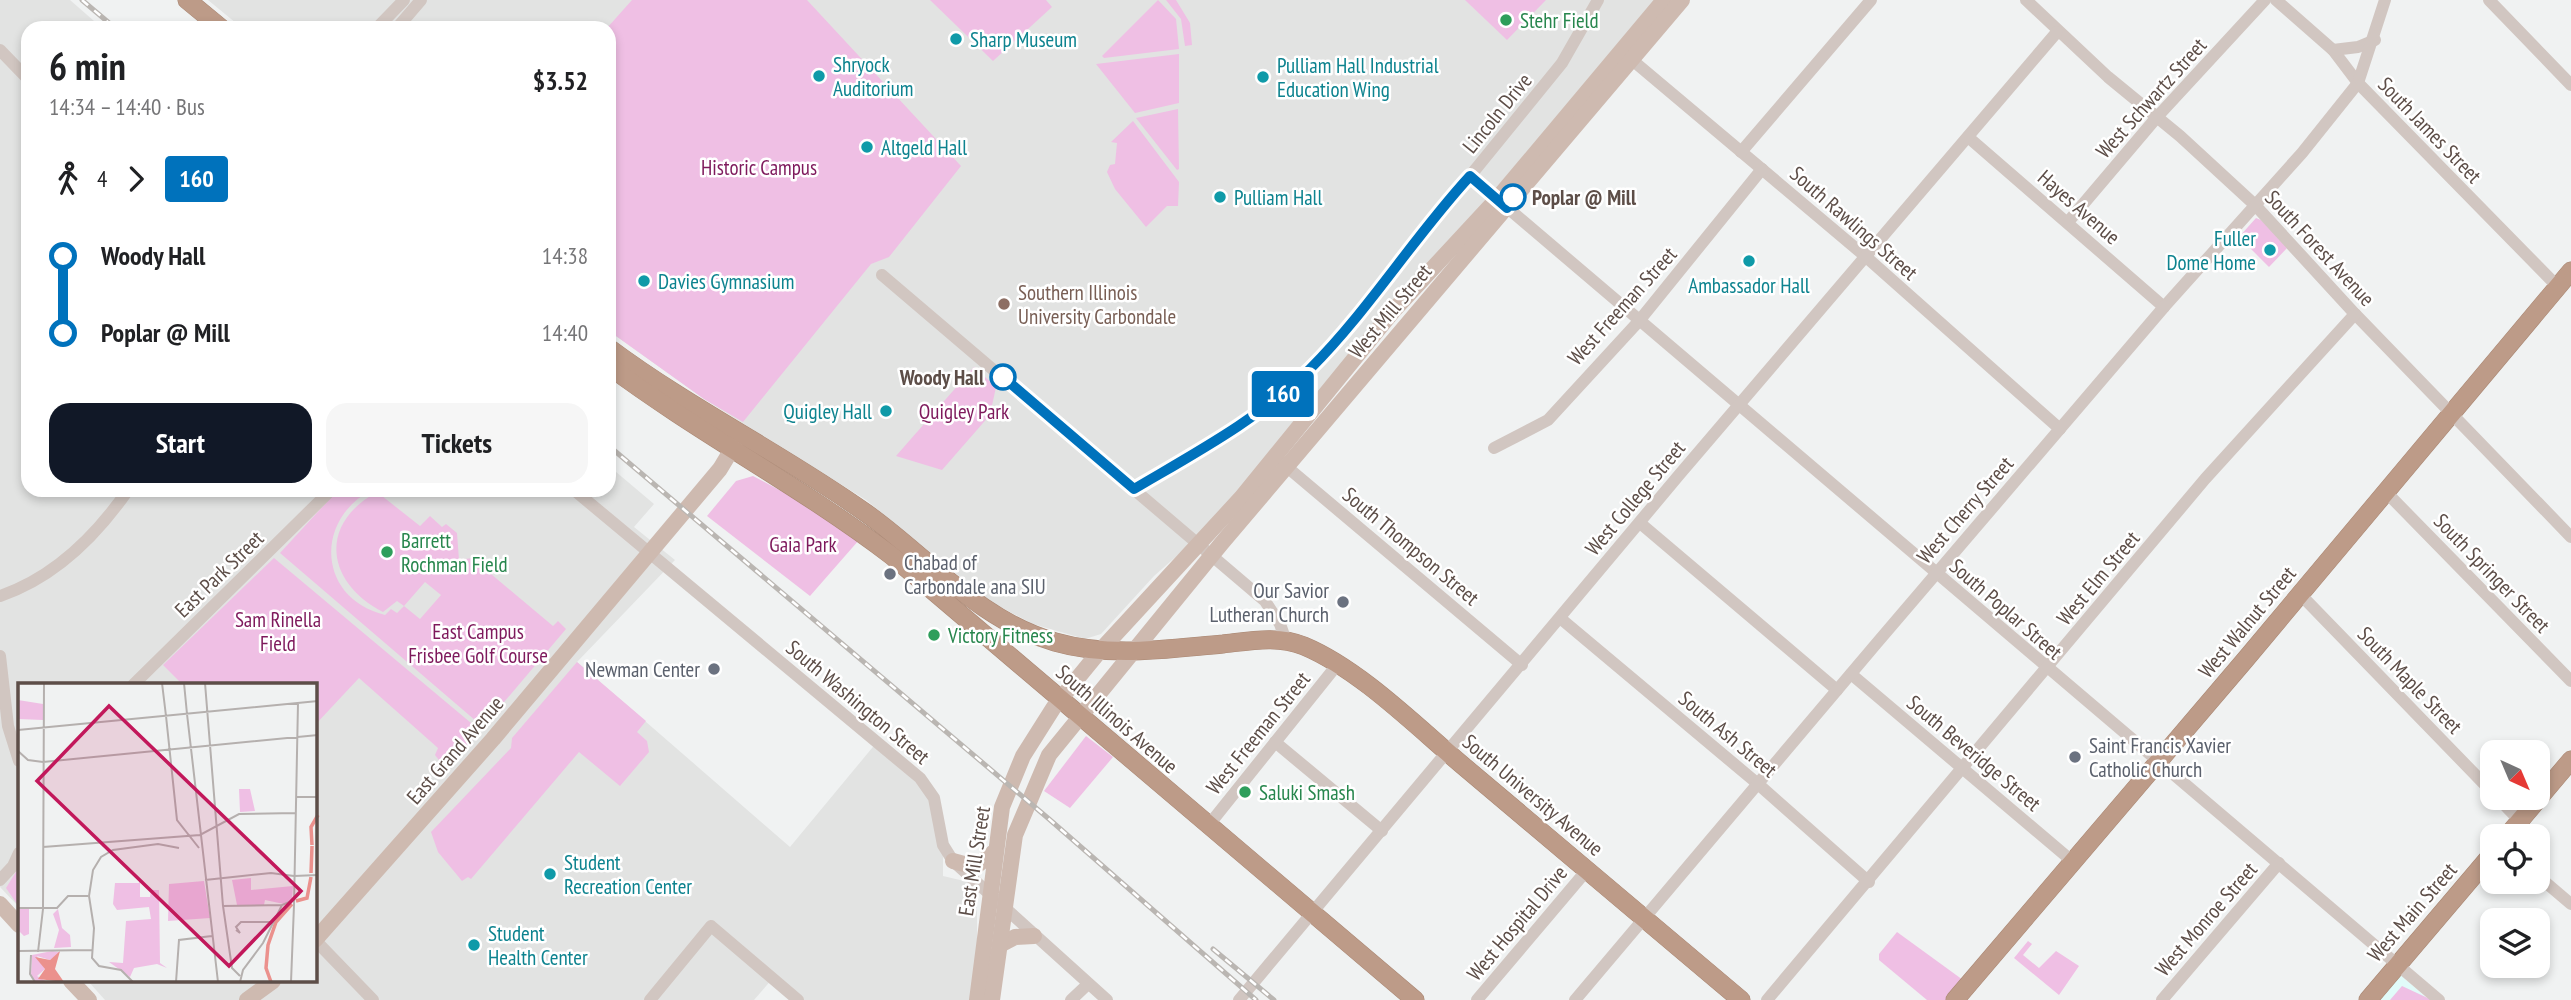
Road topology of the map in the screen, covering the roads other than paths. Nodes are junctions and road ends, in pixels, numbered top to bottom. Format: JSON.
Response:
{"nodes":[{"id":1,"x":187,"y":0,"type":"edge"},
{"id":2,"x":404,"y":0,"type":"edge"},
{"id":3,"x":421,"y":0,"type":"edge"},
{"id":4,"x":1598,"y":0,"type":"edge"},
{"id":5,"x":1664,"y":0,"type":"edge"},
{"id":6,"x":1682,"y":0,"type":"edge"},
{"id":7,"x":1871,"y":0,"type":"edge"},
{"id":8,"x":2026,"y":0,"type":"edge"},
{"id":9,"x":2265,"y":0,"type":"edge"},
{"id":10,"x":2276,"y":0,"type":"edge"},
{"id":11,"x":2385,"y":0,"type":"edge"},
{"id":12,"x":2488,"y":0,"type":"edge"},
{"id":13,"x":212,"y":21,"type":"edge"},
{"id":14,"x":384,"y":21,"type":"edge"},
{"id":15,"x":403,"y":21,"type":"edge"},
{"id":16,"x":2057,"y":32,"type":"junction"},
{"id":17,"x":2375,"y":40,"type":"junction"},
{"id":18,"x":0,"y":50,"type":"edge"},
{"id":19,"x":2333,"y":50,"type":"junction"},
{"id":20,"x":1625,"y":54,"type":"junction"},
{"id":21,"x":21,"y":72,"type":"edge"},
{"id":22,"x":2358,"y":83,"type":"junction"},
{"id":23,"x":2571,"y":85,"type":"edge"},
{"id":24,"x":2157,"y":117,"type":"junction"},
{"id":25,"x":1968,"y":137,"type":"junction"},
{"id":26,"x":1741,"y":152,"type":"junction"},
{"id":27,"x":1762,"y":169,"type":"junction"},
{"id":28,"x":1470,"y":176,"type":"junction"},
{"id":29,"x":1502,"y":204,"type":"junction"},
{"id":30,"x":2255,"y":205,"type":"junction"},
{"id":31,"x":2067,"y":222,"type":"junction"},
{"id":32,"x":1865,"y":256,"type":"junction"},
{"id":33,"x":2571,"y":271,"type":"edge"},
{"id":34,"x":882,"y":275,"type":"dead end"},
{"id":35,"x":2558,"y":287,"type":"junction"},
{"id":36,"x":2164,"y":307,"type":"junction"},
{"id":37,"x":2355,"y":314,"type":"junction"},
{"id":38,"x":1639,"y":321,"type":"junction"},
{"id":39,"x":616,"y":353,"type":"edge"},
{"id":40,"x":616,"y":371,"type":"edge"},
{"id":41,"x":1739,"y":406,"type":"junction"},
{"id":42,"x":2449,"y":413,"type":"junction"},
{"id":43,"x":2060,"y":429,"type":"junction"},
{"id":44,"x":741,"y":434,"type":"junction"},
{"id":45,"x":1494,"y":448,"type":"dead end"},
{"id":46,"x":732,"y":451,"type":"junction"},
{"id":47,"x":1281,"y":462,"type":"junction"},
{"id":48,"x":1134,"y":489,"type":"junction"},
{"id":49,"x":2386,"y":492,"type":"junction"},
{"id":50,"x":122,"y":497,"type":"edge"},
{"id":51,"x":324,"y":497,"type":"edge"},
{"id":52,"x":583,"y":497,"type":"edge"},
{"id":53,"x":1640,"y":523,"type":"junction"},
{"id":54,"x":2571,"y":537,"type":"edge"},
{"id":55,"x":1206,"y":549,"type":"junction"},
{"id":56,"x":649,"y":552,"type":"junction"},
{"id":57,"x":1936,"y":574,"type":"junction"},
{"id":58,"x":2300,"y":594,"type":"junction"},
{"id":59,"x":0,"y":596,"type":"edge"},
{"id":60,"x":1560,"y":618,"type":"junction"},
{"id":61,"x":1286,"y":641,"type":"junction"},
{"id":62,"x":1099,"y":652,"type":"junction"},
{"id":63,"x":1132,"y":653,"type":"junction"},
{"id":64,"x":0,"y":656,"type":"edge"},
{"id":65,"x":1338,"y":665,"type":"junction"},
{"id":66,"x":1522,"y":665,"type":"junction"},
{"id":67,"x":2046,"y":669,"type":"junction"},
{"id":68,"x":1851,"y":674,"type":"junction"},
{"id":69,"x":2571,"y":681,"type":"edge"},
{"id":70,"x":135,"y":683,"type":"edge"},
{"id":71,"x":1837,"y":690,"type":"junction"},
{"id":72,"x":1059,"y":701,"type":"junction"},
{"id":73,"x":1078,"y":717,"type":"junction"},
{"id":74,"x":1275,"y":742,"type":"junction"},
{"id":75,"x":1448,"y":753,"type":"junction"},
{"id":76,"x":18,"y":758,"type":"edge"},
{"id":77,"x":2571,"y":760,"type":"edge"},
{"id":78,"x":2157,"y":763,"type":"junction"},
{"id":79,"x":1964,"y":769,"type":"junction"},
{"id":80,"x":2480,"y":780,"type":"edge"},
{"id":81,"x":1758,"y":784,"type":"junction"},
{"id":82,"x":2509,"y":810,"type":"edge"},
{"id":83,"x":2520,"y":821,"type":"junction"},
{"id":84,"x":2517,"y":824,"type":"edge"},
{"id":85,"x":1208,"y":826,"type":"junction"},
{"id":86,"x":1382,"y":831,"type":"junction"},
{"id":87,"x":994,"y":852,"type":"junction"},
{"id":88,"x":18,"y":855,"type":"edge"},
{"id":89,"x":953,"y":861,"type":"junction"},
{"id":90,"x":2072,"y":861,"type":"junction"},
{"id":91,"x":2279,"y":863,"type":"junction"},
{"id":92,"x":2480,"y":868,"type":"edge"},
{"id":93,"x":1587,"y":870,"type":"junction"},
{"id":94,"x":0,"y":880,"type":"edge"},
{"id":95,"x":1869,"y":882,"type":"junction"},
{"id":96,"x":2550,"y":886,"type":"edge"},
{"id":97,"x":989,"y":896,"type":"junction"},
{"id":98,"x":0,"y":904,"type":"edge"},
{"id":99,"x":2571,"y":904,"type":"edge"},
{"id":100,"x":1006,"y":910,"type":"junction"},
{"id":101,"x":1312,"y":914,"type":"junction"},
{"id":102,"x":1645,"y":919,"type":"junction"},
{"id":103,"x":18,"y":924,"type":"edge"},
{"id":104,"x":1034,"y":936,"type":"junction"},
{"id":105,"x":317,"y":938,"type":"edge"},
{"id":106,"x":317,"y":942,"type":"edge"},
{"id":107,"x":1000,"y":945,"type":"junction"},
{"id":108,"x":2397,"y":965,"type":"junction"},
{"id":109,"x":72,"y":982,"type":"edge"},
{"id":110,"x":272,"y":982,"type":"edge"},
{"id":111,"x":1088,"y":984,"type":"junction"},
{"id":112,"x":1243,"y":996,"type":"edge"},
{"id":113,"x":89,"y":1000,"type":"edge"},
{"id":114,"x":247,"y":1000,"type":"edge"},
{"id":115,"x":373,"y":1000,"type":"edge"},
{"id":116,"x":650,"y":1000,"type":"edge"},
{"id":117,"x":798,"y":1000,"type":"edge"},
{"id":118,"x":977,"y":1000,"type":"edge"},
{"id":119,"x":992,"y":1000,"type":"edge"},
{"id":120,"x":1072,"y":1000,"type":"edge"},
{"id":121,"x":1107,"y":1000,"type":"edge"},
{"id":122,"x":1415,"y":1000,"type":"edge"},
{"id":123,"x":1477,"y":1000,"type":"edge"},
{"id":124,"x":1575,"y":1000,"type":"edge"},
{"id":125,"x":1741,"y":1000,"type":"edge"},
{"id":126,"x":1767,"y":1000,"type":"edge"},
{"id":127,"x":1955,"y":1000,"type":"edge"},
{"id":128,"x":2162,"y":1000,"type":"edge"},
{"id":129,"x":2368,"y":1000,"type":"edge"},
{"id":130,"x":2439,"y":1000,"type":"edge"}],
"edges":[{"from":1,"to":13,"type":"highway"},
{"from":2,"to":14,"type":"street"},
{"from":3,"to":15,"type":"street"},
{"from":4,"to":28,"type":"street","name":"Lincoln Drive"},
{"from":5,"to":20,"type":"main road","name":"West Mill Street"},
{"from":6,"to":20,"type":"main road","name":"West Mill Street"},
{"from":7,"to":26,"type":"street"},
{"from":8,"to":16,"type":"street","name":"South Forest Avenue"},
{"from":9,"to":24,"type":"street","name":"West Schwartz Street"},
{"from":10,"to":19,"type":"street","name":"South James Street"},
{"from":11,"to":17,"type":"street","name":"West Cherry Street"},
{"from":12,"to":23,"type":"street"},
{"from":16,"to":24,"type":"street","name":"South Forest Avenue"},
{"from":16,"to":25,"type":"street","name":"West College Street"},
{"from":17,"to":19,"type":"street"},
{"from":17,"to":22,"type":"street","name":"West Cherry Street"},
{"from":18,"to":21,"type":"street"},
{"from":19,"to":22,"type":"street","name":"South James Street"},
{"from":20,"to":26,"type":"street","name":"South Rawlings Street"},
{"from":20,"to":29,"type":"main road","name":"West Mill Street"},
{"from":22,"to":30,"type":"street","name":"West Cherry Street"},
{"from":22,"to":35,"type":"street","name":"South James Street"},
{"from":24,"to":30,"type":"street","name":"South Forest Avenue"},
{"from":24,"to":31,"type":"street","name":"West Schwartz Street"},
{"from":25,"to":31,"type":"street","name":"Hayes Avenue"},
{"from":25,"to":32,"type":"street","name":"West College Street"},
{"from":26,"to":27,"type":"street","name":"South Rawlings Street"},
{"from":27,"to":32,"type":"street","name":"South Rawlings Street"},
{"from":27,"to":38,"type":"street","name":"West Freeman Street"},
{"from":28,"to":29,"type":"street","name":"South Poplar Street"},
{"from":28,"to":48,"type":"street","name":"Lincoln Drive"},
{"from":29,"to":38,"type":"street","name":"South Poplar Street"},
{"from":29,"to":47,"type":"main road","name":"West Mill Street"},
{"from":30,"to":36,"type":"street","name":"West Cherry Street"},
{"from":30,"to":37,"type":"street","name":"South Forest Avenue"},
{"from":31,"to":36,"type":"street","name":"Hayes Avenue"},
{"from":32,"to":41,"type":"street","name":"West College Street"},
{"from":32,"to":43,"type":"street","name":"South Rawlings Street"},
{"from":33,"to":35,"type":"highway","name":"West Walnut Street"},
{"from":34,"to":48,"type":"street"},
{"from":35,"to":42,"type":"highway","name":"West Walnut Street"},
{"from":36,"to":43,"type":"street","name":"West Cherry Street"},
{"from":37,"to":42,"type":"street","name":"South Forest Avenue"},
{"from":37,"to":67,"type":"street","name":"West Elm Street"},
{"from":38,"to":41,"type":"street","name":"South Poplar Street"},
{"from":38,"to":45,"type":"street","name":"West Freeman Street"},
{"from":39,"to":44,"type":"highway","name":"South Illinois Avenue"},
{"from":40,"to":46,"type":"highway","name":"South Illinois Avenue"},
{"from":41,"to":53,"type":"street","name":"West College Street"},
{"from":41,"to":57,"type":"street","name":"South Poplar Street"},
{"from":42,"to":49,"type":"highway","name":"West Walnut Street"},
{"from":42,"to":54,"type":"street","name":"South Forest Avenue"},
{"from":43,"to":57,"type":"street","name":"West Cherry Street"},
{"from":44,"to":46,"type":"main road","name":"East Grand Avenue"},
{"from":44,"to":62,"type":"highway","name":"South Illinois Avenue"},
{"from":46,"to":56,"type":"main road","name":"East Grand Avenue"},
{"from":46,"to":72,"type":"highway","name":"South Illinois Avenue"},
{"from":47,"to":55,"type":"main road","name":"West Mill Street"},
{"from":47,"to":66,"type":"street","name":"South Thompson Street"},
{"from":48,"to":55,"type":"street"},
{"from":49,"to":58,"type":"highway","name":"West Walnut Street"},
{"from":49,"to":69,"type":"street","name":"South Springer Street"},
{"from":50,"to":59,"type":"street"},
{"from":51,"to":70,"type":"street","name":"East Park Street"},
{"from":52,"to":56,"type":"street","name":"South Washington Street"},
{"from":53,"to":60,"type":"street","name":"West College Street"},
{"from":53,"to":71,"type":"street"},
{"from":55,"to":61,"type":"street"},
{"from":55,"to":62,"type":"main road","name":"West Mill Street"},
{"from":55,"to":63,"type":"main road","name":"West Mill Street"},
{"from":56,"to":89,"type":"street","name":"South Washington Street"},
{"from":56,"to":105,"type":"main road","name":"East Grand Avenue"},
{"from":57,"to":67,"type":"street","name":"South Poplar Street"},
{"from":57,"to":68,"type":"street","name":"West Cherry Street"},
{"from":58,"to":78,"type":"highway","name":"West Walnut Street"},
{"from":58,"to":80,"type":"street","name":"South Maple Street"},
{"from":60,"to":66,"type":"street","name":"West College Street"},
{"from":60,"to":81,"type":"street","name":"South Ash Street"},
{"from":61,"to":63,"type":"highway","name":"South Illinois Avenue"},
{"from":61,"to":65,"type":"highway","name":"South University Avenue"},
{"from":62,"to":63,"type":"highway","name":"South Illinois Avenue"},
{"from":62,"to":72,"type":"main road","name":"West Mill Street"},
{"from":63,"to":73,"type":"main road","name":"West Mill Street"},
{"from":64,"to":76,"type":"street"},
{"from":65,"to":74,"type":"street","name":"West Freeman Street"},
{"from":65,"to":75,"type":"highway","name":"South University Avenue"},
{"from":66,"to":75,"type":"street","name":"West College Street"},
{"from":67,"to":78,"type":"street","name":"South Poplar Street"},
{"from":67,"to":79,"type":"street","name":"West Elm Street"},
{"from":68,"to":71,"type":"street","name":"West Cherry Street"},
{"from":68,"to":79,"type":"street","name":"South Beveridge Street"},
{"from":71,"to":81,"type":"street","name":"West Cherry Street"},
{"from":72,"to":73,"type":"highway","name":"South Illinois Avenue"},
{"from":72,"to":87,"type":"main road","name":"East Mill Street"},
{"from":73,"to":85,"type":"highway","name":"South Illinois Avenue"},
{"from":73,"to":100,"type":"main road","name":"East Mill Street"},
{"from":74,"to":85,"type":"street","name":"West Freeman Street"},
{"from":74,"to":86,"type":"street"},
{"from":75,"to":86,"type":"street","name":"West College Street"},
{"from":75,"to":93,"type":"highway","name":"South University Avenue"},
{"from":77,"to":83,"type":"highway"},
{"from":78,"to":90,"type":"highway","name":"West Walnut Street"},
{"from":78,"to":91,"type":"street","name":"South Poplar Street"},
{"from":79,"to":90,"type":"street","name":"South Beveridge Street"},
{"from":79,"to":95,"type":"street","name":"West Elm Street"},
{"from":81,"to":95,"type":"street","name":"South Ash Street"},
{"from":81,"to":102,"type":"street","name":"West Cherry Street"},
{"from":82,"to":83,"type":"street"},
{"from":83,"to":84,"type":"highway"},
{"from":85,"to":101,"type":"highway","name":"South Illinois Avenue"},
{"from":86,"to":101,"type":"street","name":"West College Street"},
{"from":87,"to":89,"type":"main road"},
{"from":87,"to":97,"type":"main road","name":"East Mill Street"},
{"from":88,"to":94,"type":"street"},
{"from":89,"to":97,"type":"street","name":"South Washington Street"},
{"from":90,"to":127,"type":"highway","name":"West Walnut Street"},
{"from":91,"to":108,"type":"street","name":"South Poplar Street"},
{"from":91,"to":128,"type":"street","name":"West Monroe Street"},
{"from":92,"to":108,"type":"highway","name":"West Main Street"},
{"from":93,"to":102,"type":"highway","name":"South University Avenue"},
{"from":93,"to":123,"type":"street","name":"West Hospital Drive"},
{"from":95,"to":126,"type":"street","name":"West Elm Street"},
{"from":96,"to":99,"type":"street"},
{"from":97,"to":100,"type":"street","name":"South Washington Street"},
{"from":97,"to":118,"type":"main road","name":"East Mill Street"},
{"from":98,"to":103,"type":"main road"},
{"from":100,"to":104,"type":"street","name":"South Washington Street"},
{"from":100,"to":107,"type":"main road","name":"East Mill Street"},
{"from":101,"to":112,"type":"street","name":"West College Street"},
{"from":101,"to":122,"type":"highway","name":"South Illinois Avenue"},
{"from":102,"to":124,"type":"street","name":"West Cherry Street"},
{"from":102,"to":125,"type":"highway","name":"South University Avenue"},
{"from":104,"to":107,"type":"main road"},
{"from":104,"to":111,"type":"street","name":"South Washington Street"},
{"from":106,"to":115,"type":"street"},
{"from":107,"to":119,"type":"main road","name":"East Mill Street"},
{"from":108,"to":129,"type":"highway","name":"West Main Street"},
{"from":108,"to":130,"type":"street","name":"South Poplar Street"},
{"from":109,"to":113,"type":"main road"},
{"from":110,"to":114,"type":"main road"},
{"from":111,"to":120,"type":"street"},
{"from":111,"to":121,"type":"street","name":"South Washington Street"},
{"from":116,"to":117,"type":"street"}]}
